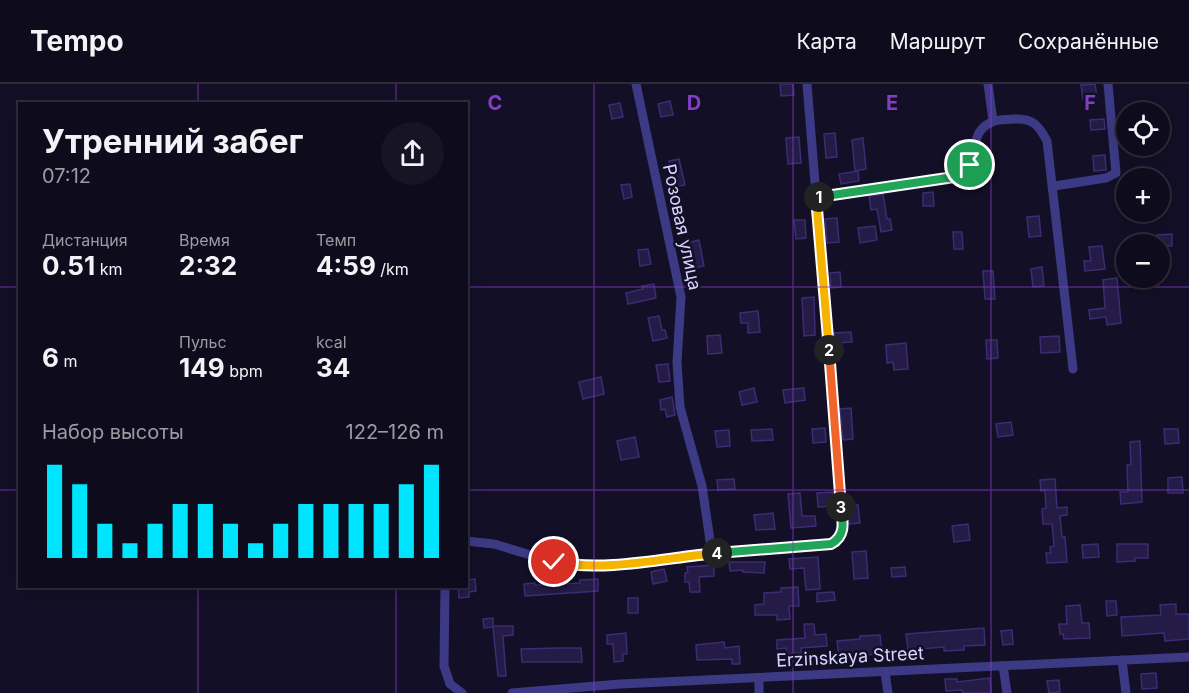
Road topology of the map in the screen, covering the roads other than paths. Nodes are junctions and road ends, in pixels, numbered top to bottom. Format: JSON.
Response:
{"nodes":[{"id":1,"x":636,"y":84,"type":"edge"},
{"id":2,"x":807,"y":84,"type":"edge"},
{"id":3,"x":988,"y":84,"type":"edge"},
{"id":4,"x":1108,"y":84,"type":"edge"},
{"id":5,"x":993,"y":121,"type":"junction"},
{"id":6,"x":1054,"y":186,"type":"junction"},
{"id":7,"x":816,"y":197,"type":"junction"},
{"id":8,"x":1073,"y":369,"type":"dead end"},
{"id":9,"x":468,"y":541,"type":"edge"},
{"id":10,"x":712,"y":554,"type":"junction"},
{"id":11,"x":445,"y":588,"type":"edge"},
{"id":12,"x":1189,"y":657,"type":"edge"},
{"id":13,"x":1122,"y":660,"type":"junction"},
{"id":14,"x":1004,"y":666,"type":"junction"},
{"id":15,"x":885,"y":672,"type":"junction"},
{"id":16,"x":759,"y":678,"type":"junction"},
{"id":17,"x":621,"y":688,"type":"edge"},
{"id":18,"x":462,"y":693,"type":"edge"},
{"id":19,"x":516,"y":693,"type":"edge"},
{"id":20,"x":759,"y":693,"type":"edge"},
{"id":21,"x":888,"y":693,"type":"edge"},
{"id":22,"x":1007,"y":693,"type":"edge"},
{"id":23,"x":1126,"y":693,"type":"edge"}],
"edges":[{"from":1,"to":10,"type":"street","name":"Розовая улица"},
{"from":2,"to":7,"type":"street"},
{"from":3,"to":5,"type":"street"},
{"from":4,"to":6,"type":"street"},
{"from":5,"to":6,"type":"street"},
{"from":5,"to":7,"type":"street"},
{"from":6,"to":8,"type":"street"},
{"from":7,"to":10,"type":"street"},
{"from":9,"to":10,"type":"street"},
{"from":11,"to":18,"type":"street"},
{"from":12,"to":13,"type":"street","name":"Erzinskaya Street"},
{"from":13,"to":14,"type":"street","name":"Erzinskaya Street"},
{"from":13,"to":23,"type":"street"},
{"from":14,"to":15,"type":"street","name":"Erzinskaya Street"},
{"from":14,"to":22,"type":"street"},
{"from":15,"to":16,"type":"street","name":"Erzinskaya Street"},
{"from":15,"to":21,"type":"street"},
{"from":16,"to":17,"type":"street","name":"Erzinskaya Street"},
{"from":16,"to":20,"type":"street"},
{"from":17,"to":19,"type":"street","name":"Erzinskaya Street"}]}
